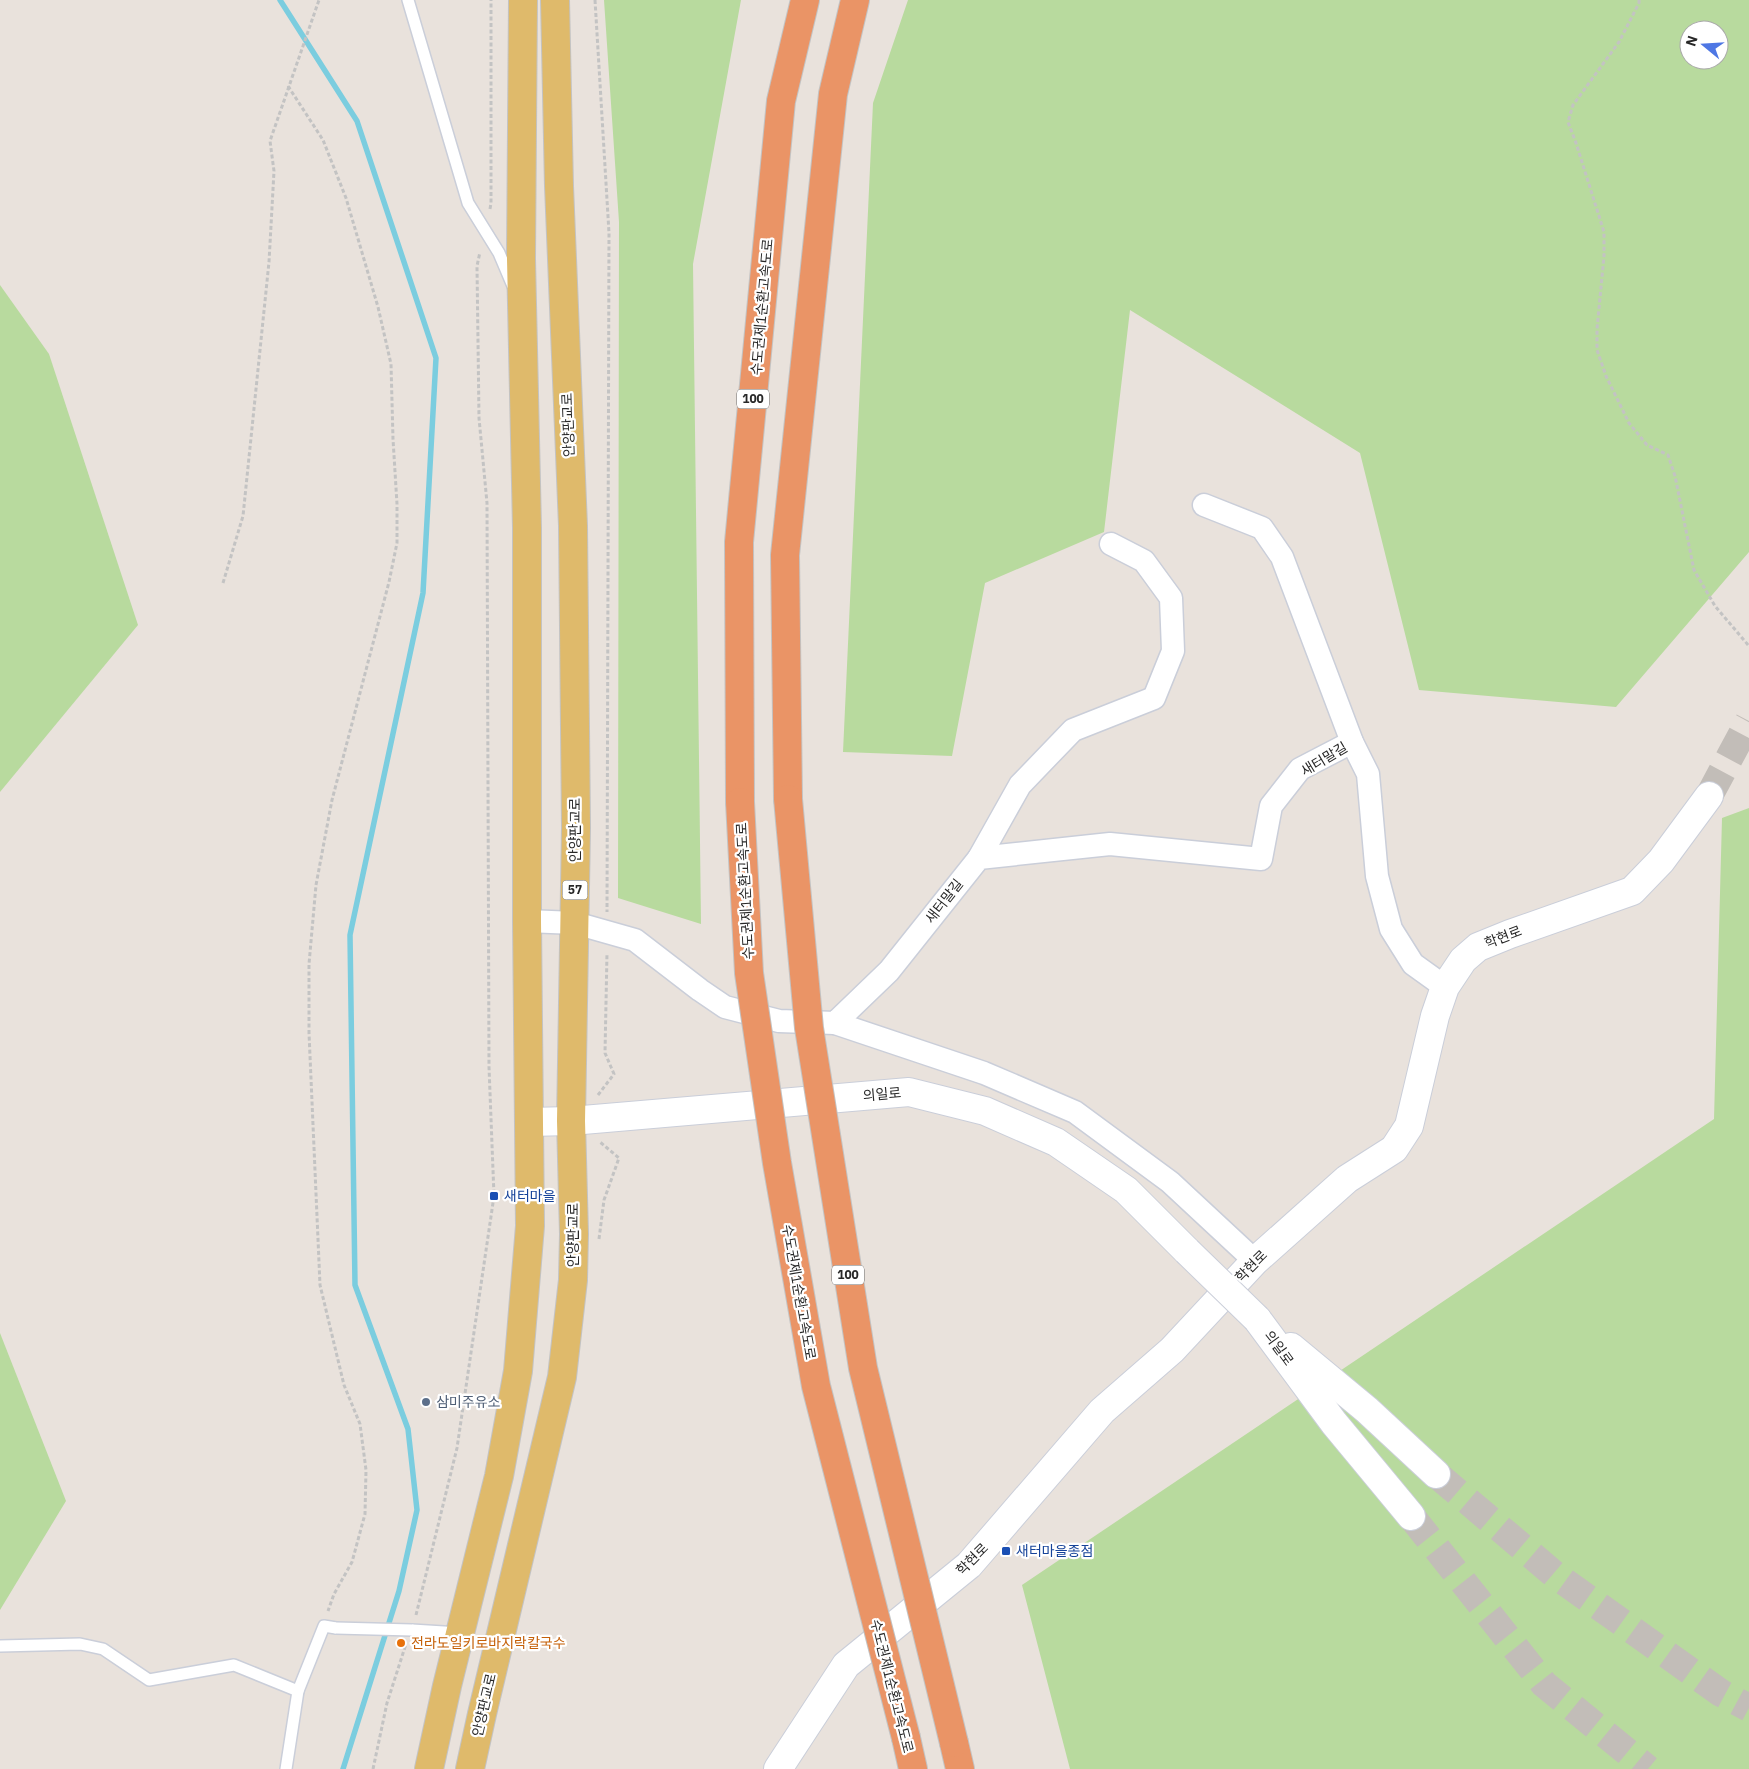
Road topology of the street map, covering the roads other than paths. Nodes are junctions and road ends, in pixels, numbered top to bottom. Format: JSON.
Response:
{"nodes":[{"id":1,"x":408,"y":0,"type":"edge"},
{"id":2,"x":523,"y":0,"type":"edge"},
{"id":3,"x":555,"y":0,"type":"edge"},
{"id":4,"x":805,"y":0,"type":"edge"},
{"id":5,"x":855,"y":0,"type":"edge"},
{"id":6,"x":522,"y":306,"type":"junction"},
{"id":7,"x":1204,"y":505,"type":"dead end"},
{"id":8,"x":1111,"y":544,"type":"dead end"},
{"id":9,"x":1352,"y":742,"type":"junction"},
{"id":10,"x":1709,"y":796,"type":"tunnel mouth"},
{"id":11,"x":979,"y":858,"type":"junction"},
{"id":12,"x":527,"y":921,"type":"junction"},
{"id":13,"x":574,"y":923,"type":"junction"},
{"id":14,"x":1445,"y":987,"type":"junction"},
{"id":15,"x":835,"y":1023,"type":"junction"},
{"id":16,"x":571,"y":1121,"type":"junction"},
{"id":17,"x":529,"y":1122,"type":"junction"},
{"id":18,"x":1255,"y":1261,"type":"junction"},
{"id":19,"x":1257,"y":1319,"type":"junction"},
{"id":20,"x":1436,"y":1474,"type":"tunnel mouth"},
{"id":21,"x":1412,"y":1516,"type":"tunnel mouth"},
{"id":22,"x":460,"y":1634,"type":"junction"},
{"id":23,"x":0,"y":1646,"type":"edge"},
{"id":24,"x":298,"y":1691,"type":"junction"},
{"id":25,"x":957,"y":1756,"type":"edge"},
{"id":26,"x":286,"y":1769,"type":"edge"},
{"id":27,"x":429,"y":1769,"type":"edge"},
{"id":28,"x":470,"y":1769,"type":"edge"},
{"id":29,"x":778,"y":1769,"type":"edge"},
{"id":30,"x":913,"y":1769,"type":"edge"}],
"edges":[{"from":1,"to":6,"type":"lane"},
{"from":2,"to":6,"type":"main road"},
{"from":3,"to":13,"type":"main road","name":"안양판교로","number":"57"},
{"from":4,"to":30,"type":"highway","name":"수도권제1순환고속도로","number":"100","bridge":true},
{"from":5,"to":25,"type":"highway","number":"100","bridge":true},
{"from":6,"to":12,"type":"main road"},
{"from":7,"to":9,"type":"street","name":"새터말길"},
{"from":8,"to":11,"type":"street"},
{"from":9,"to":11,"type":"street","name":"새터말길"},
{"from":9,"to":14,"type":"street","name":"새터말길"},
{"from":10,"to":14,"type":"street","name":"학현로"},
{"from":11,"to":15,"type":"street","name":"새터말길"},
{"from":12,"to":13,"type":"street"},
{"from":12,"to":17,"type":"main road"},
{"from":13,"to":15,"type":"street"},
{"from":13,"to":16,"type":"main road","name":"안양판교로","number":"57"},
{"from":14,"to":18,"type":"street","name":"학현로"},
{"from":15,"to":18,"type":"street"},
{"from":16,"to":17,"type":"street","name":"의일로"},
{"from":16,"to":19,"type":"street","name":"의일로","bridge":true},
{"from":16,"to":28,"type":"main road","name":"안양판교로","number":"57"},
{"from":17,"to":22,"type":"main road"},
{"from":18,"to":29,"type":"street","name":"학현로"},
{"from":19,"to":20,"type":"street","name":"의일로"},
{"from":19,"to":21,"type":"street","name":"의일로"},
{"from":22,"to":24,"type":"lane","bridge":true},
{"from":22,"to":27,"type":"main road"},
{"from":23,"to":24,"type":"lane"},
{"from":24,"to":26,"type":"lane"}]}
